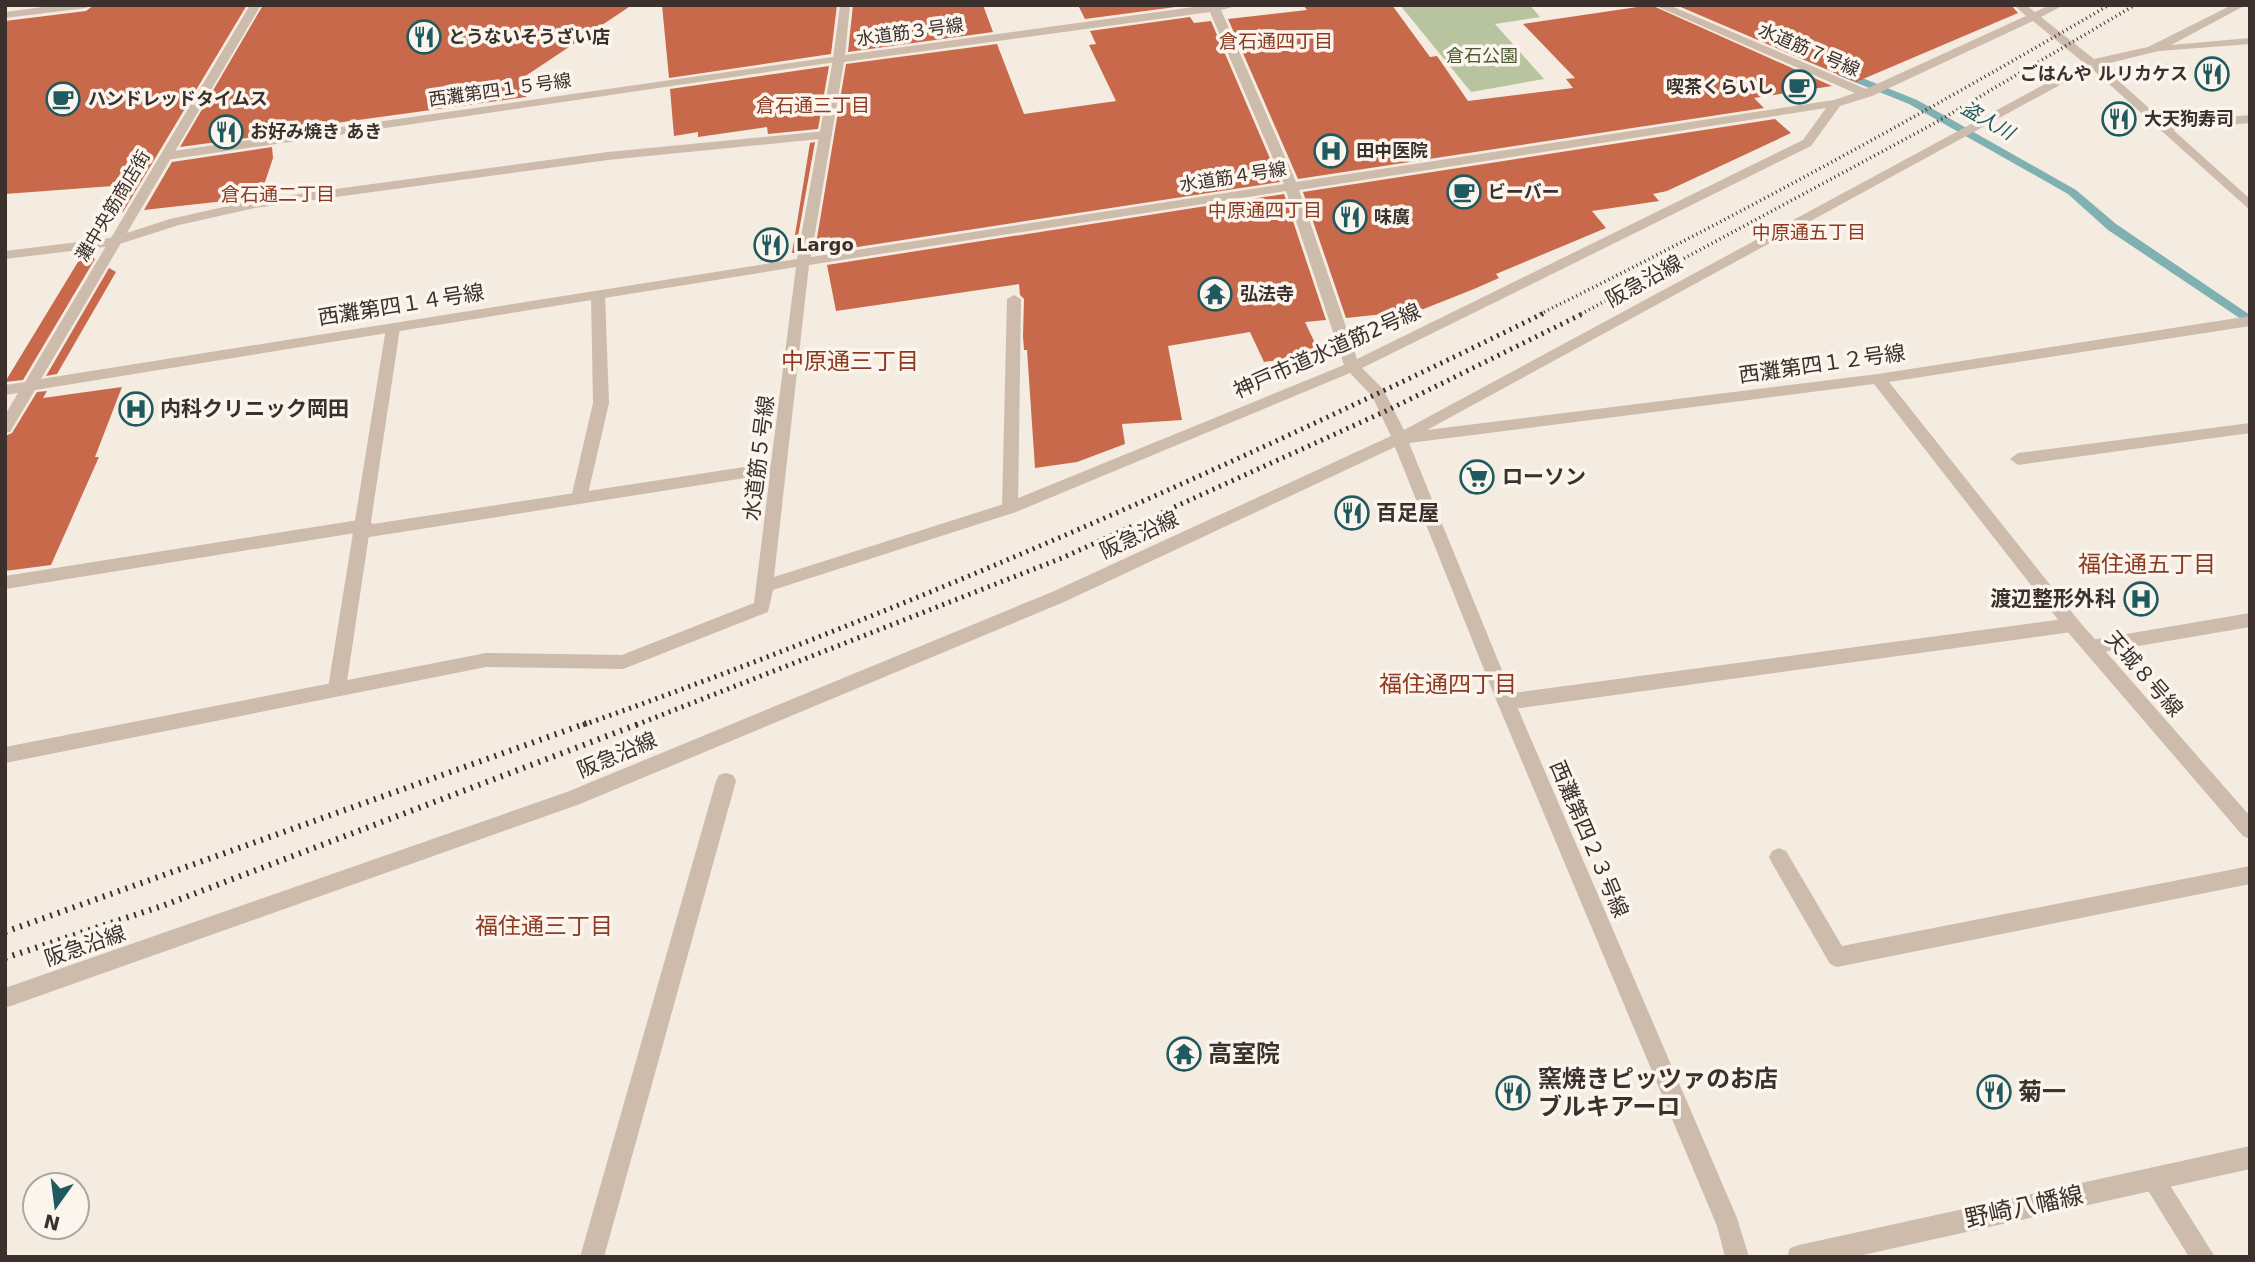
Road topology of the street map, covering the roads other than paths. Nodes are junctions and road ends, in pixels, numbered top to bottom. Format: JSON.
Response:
{"nodes":[{"id":1,"x":86,"y":5,"type":"edge"},
{"id":2,"x":256,"y":5,"type":"edge"},
{"id":3,"x":845,"y":5,"type":"edge"},
{"id":4,"x":1235,"y":5,"type":"edge"},
{"id":5,"x":1659,"y":5,"type":"edge"},
{"id":6,"x":2019,"y":5,"type":"edge"},
{"id":7,"x":2059,"y":5,"type":"edge"},
{"id":8,"x":2241,"y":5,"type":"edge"},
{"id":9,"x":1214,"y":7,"type":"edge"},
{"id":10,"x":5,"y":15,"type":"edge"},
{"id":11,"x":2036,"y":18,"type":"junction"},
{"id":12,"x":2250,"y":41,"type":"edge"},
{"id":13,"x":2152,"y":50,"type":"junction"},
{"id":14,"x":839,"y":60,"type":"junction"},
{"id":15,"x":2092,"y":62,"type":"junction"},
{"id":16,"x":1870,"y":93,"type":"junction"},
{"id":17,"x":1836,"y":103,"type":"junction"},
{"id":18,"x":2250,"y":119,"type":"edge"},
{"id":19,"x":2162,"y":127,"type":"junction"},
{"id":20,"x":826,"y":135,"type":"junction"},
{"id":21,"x":166,"y":156,"type":"junction"},
{"id":22,"x":1291,"y":186,"type":"junction"},
{"id":23,"x":2247,"y":201,"type":"edge"},
{"id":24,"x":113,"y":242,"type":"junction"},
{"id":25,"x":5,"y":255,"type":"edge"},
{"id":26,"x":804,"y":257,"type":"junction"},
{"id":27,"x":598,"y":295,"type":"junction"},
{"id":28,"x":1014,"y":299,"type":"dead end"},
{"id":29,"x":2240,"y":323,"type":"edge"},
{"id":30,"x":393,"y":328,"type":"junction"},
{"id":31,"x":2250,"y":335,"type":"edge"},
{"id":32,"x":1352,"y":367,"type":"junction"},
{"id":33,"x":1878,"y":379,"type":"junction"},
{"id":34,"x":31,"y":386,"type":"junction"},
{"id":35,"x":5,"y":390,"type":"edge"},
{"id":36,"x":5,"y":428,"type":"edge"},
{"id":37,"x":2250,"y":428,"type":"edge"},
{"id":38,"x":1399,"y":439,"type":"junction"},
{"id":39,"x":2018,"y":459,"type":"dead end"},
{"id":40,"x":779,"y":467,"type":"junction"},
{"id":41,"x":579,"y":498,"type":"junction"},
{"id":42,"x":1010,"y":508,"type":"junction"},
{"id":43,"x":364,"y":528,"type":"junction"},
{"id":44,"x":5,"y":583,"type":"edge"},
{"id":45,"x":765,"y":586,"type":"junction"},
{"id":46,"x":2250,"y":620,"type":"edge"},
{"id":47,"x":2072,"y":625,"type":"junction"},
{"id":48,"x":2091,"y":646,"type":"junction"},
{"id":49,"x":337,"y":688,"type":"junction"},
{"id":50,"x":1506,"y":702,"type":"junction"},
{"id":51,"x":5,"y":755,"type":"edge"},
{"id":52,"x":726,"y":781,"type":"dead end"},
{"id":53,"x":2250,"y":830,"type":"edge"},
{"id":54,"x":1779,"y":857,"type":"dead end"},
{"id":55,"x":2250,"y":875,"type":"edge"},
{"id":56,"x":5,"y":998,"type":"edge"},
{"id":57,"x":2250,"y":1157,"type":"edge"},
{"id":58,"x":2153,"y":1179,"type":"junction"},
{"id":59,"x":592,"y":1257,"type":"edge"},
{"id":60,"x":1737,"y":1257,"type":"edge"},
{"id":61,"x":1799,"y":1257,"type":"edge"},
{"id":62,"x":2203,"y":1257,"type":"edge"}],
"edges":[{"from":1,"to":10,"type":"street"},
{"from":2,"to":21,"type":"street","name":"灘中央筋商店街"},
{"from":3,"to":14,"type":"street","name":"水道筋５号線"},
{"from":4,"to":9,"type":"street","name":"水道筋３号線"},
{"from":5,"to":16,"type":"street","name":"水道筋７号線"},
{"from":6,"to":11,"type":"street"},
{"from":7,"to":11,"type":"street"},
{"from":8,"to":13,"type":"street","name":"阪急沿線"},
{"from":9,"to":14,"type":"street","name":"水道筋３号線"},
{"from":9,"to":22,"type":"street"},
{"from":11,"to":15,"type":"street"},
{"from":11,"to":16,"type":"street"},
{"from":12,"to":13,"type":"street"},
{"from":13,"to":15,"type":"street","name":"阪急沿線"},
{"from":14,"to":20,"type":"street","name":"水道筋５号線"},
{"from":14,"to":21,"type":"street","name":"西灘第四１５号線"},
{"from":15,"to":19,"type":"street"},
{"from":15,"to":38,"type":"street","name":"阪急沿線"},
{"from":16,"to":17,"type":"street"},
{"from":17,"to":22,"type":"street","name":"水道筋４号線"},
{"from":17,"to":32,"type":"street","name":"神戸市道水道筋2号線"},
{"from":18,"to":19,"type":"street"},
{"from":19,"to":23,"type":"street"},
{"from":20,"to":24,"type":"street"},
{"from":20,"to":26,"type":"street","name":"水道筋５号線"},
{"from":21,"to":24,"type":"street","name":"灘中央筋商店街"},
{"from":22,"to":26,"type":"street","name":"水道筋４号線"},
{"from":22,"to":32,"type":"street"},
{"from":24,"to":25,"type":"street"},
{"from":24,"to":34,"type":"street","name":"灘中央筋商店街"},
{"from":26,"to":27,"type":"street","name":"西灘第四１４号線"},
{"from":26,"to":40,"type":"street","name":"水道筋５号線"},
{"from":27,"to":30,"type":"street","name":"西灘第四１４号線"},
{"from":27,"to":41,"type":"street"},
{"from":28,"to":42,"type":"street"},
{"from":29,"to":31,"type":"street"},
{"from":29,"to":33,"type":"street","name":"西灘第四１２号線"},
{"from":30,"to":34,"type":"street","name":"西灘第四１４号線"},
{"from":30,"to":43,"type":"street"},
{"from":32,"to":38,"type":"street","name":"西灘第四２３号線"},
{"from":32,"to":42,"type":"street","name":"神戸市道水道筋2号線"},
{"from":33,"to":38,"type":"street","name":"西灘第四１２号線"},
{"from":33,"to":47,"type":"street","name":"天城８号線"},
{"from":34,"to":35,"type":"street","name":"西灘第四１４号線"},
{"from":34,"to":36,"type":"street","name":"灘中央筋商店街"},
{"from":37,"to":39,"type":"street"},
{"from":38,"to":50,"type":"street","name":"西灘第四２３号線"},
{"from":38,"to":56,"type":"street","name":"阪急沿線"},
{"from":40,"to":41,"type":"street"},
{"from":40,"to":45,"type":"street","name":"水道筋５号線"},
{"from":41,"to":43,"type":"street"},
{"from":42,"to":45,"type":"street","name":"神戸市道水道筋2号線"},
{"from":43,"to":44,"type":"street"},
{"from":43,"to":49,"type":"street"},
{"from":45,"to":49,"type":"street"},
{"from":46,"to":48,"type":"street"},
{"from":47,"to":48,"type":"street","name":"天城８号線"},
{"from":47,"to":50,"type":"street"},
{"from":48,"to":53,"type":"street","name":"天城８号線"},
{"from":49,"to":51,"type":"street"},
{"from":50,"to":60,"type":"street","name":"西灘第四２３号線"},
{"from":52,"to":59,"type":"street"},
{"from":54,"to":55,"type":"street"},
{"from":57,"to":58,"type":"street","name":"野崎八幡線"},
{"from":58,"to":61,"type":"street","name":"野崎八幡線"},
{"from":58,"to":62,"type":"street"}]}
